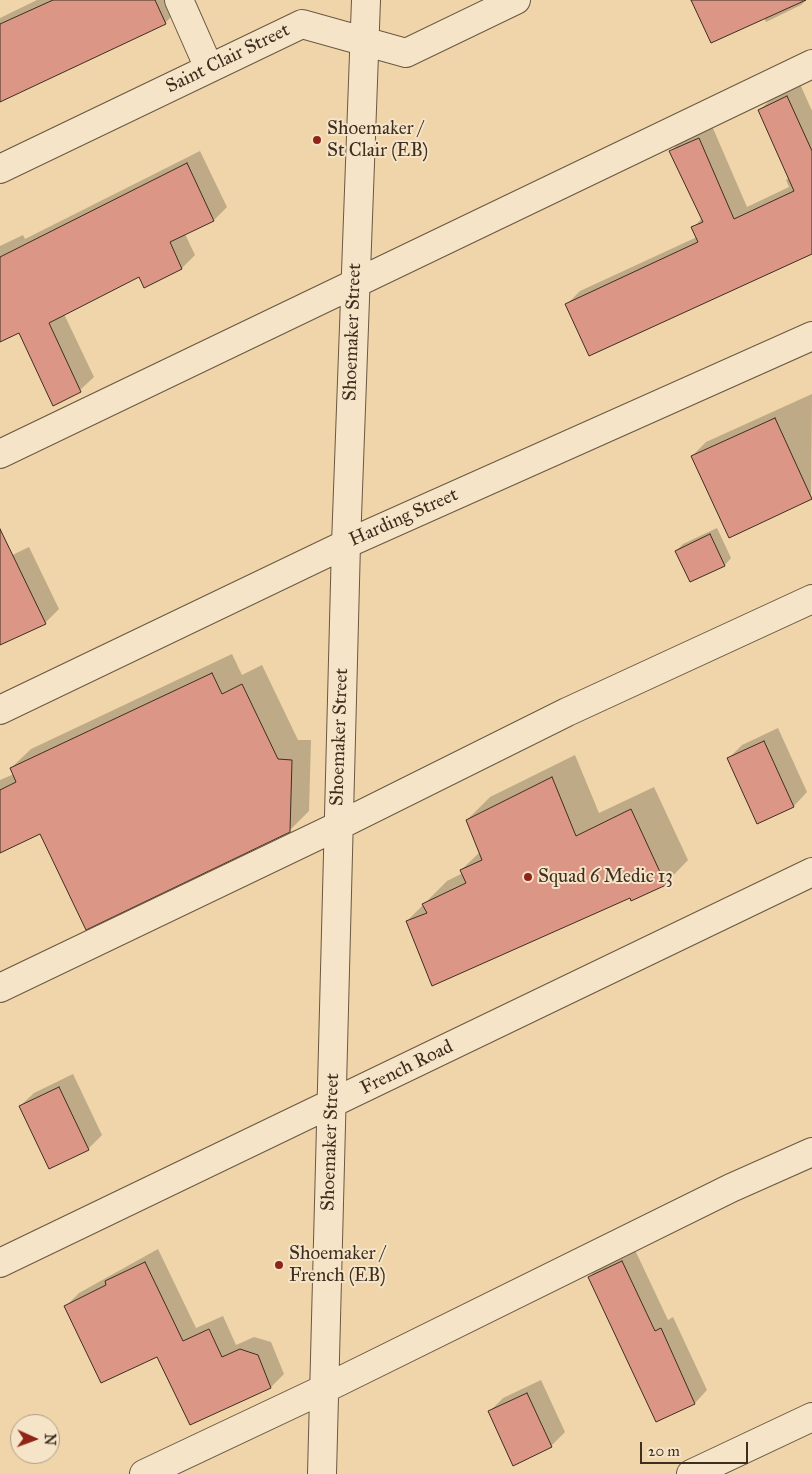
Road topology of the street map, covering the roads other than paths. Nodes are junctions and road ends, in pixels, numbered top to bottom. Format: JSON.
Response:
{"nodes":[{"id":1,"x":179,"y":0,"type":"edge"},
{"id":2,"x":366,"y":0,"type":"edge"},
{"id":3,"x":516,"y":0,"type":"edge"},
{"id":4,"x":364,"y":40,"type":"junction"},
{"id":5,"x":812,"y":64,"type":"edge"},
{"id":6,"x":209,"y":68,"type":"junction"},
{"id":7,"x":0,"y":169,"type":"edge"},
{"id":8,"x":355,"y":284,"type":"junction"},
{"id":9,"x":812,"y":336,"type":"edge"},
{"id":10,"x":0,"y":454,"type":"edge"},
{"id":11,"x":346,"y":544,"type":"junction"},
{"id":12,"x":812,"y":599,"type":"edge"},
{"id":13,"x":0,"y":710,"type":"edge"},
{"id":14,"x":338,"y":826,"type":"junction"},
{"id":15,"x":812,"y":872,"type":"edge"},
{"id":16,"x":0,"y":988,"type":"edge"},
{"id":17,"x":332,"y":1105,"type":"junction"},
{"id":18,"x":812,"y":1152,"type":"edge"},
{"id":19,"x":0,"y":1263,"type":"edge"},
{"id":20,"x":324,"y":1389,"type":"junction"},
{"id":21,"x":812,"y":1417,"type":"edge"},
{"id":22,"x":144,"y":1474,"type":"edge"},
{"id":23,"x":322,"y":1474,"type":"edge"},
{"id":24,"x":692,"y":1474,"type":"edge"}],
"edges":[{"from":1,"to":6,"type":"street"},
{"from":2,"to":4,"type":"street","name":"Shoemaker Street"},
{"from":3,"to":4,"type":"street","name":"Saint Clair Street"},
{"from":4,"to":6,"type":"street","name":"Saint Clair Street"},
{"from":4,"to":8,"type":"street","name":"Shoemaker Street"},
{"from":5,"to":8,"type":"street"},
{"from":6,"to":7,"type":"street","name":"Saint Clair Street"},
{"from":8,"to":10,"type":"street"},
{"from":8,"to":11,"type":"street","name":"Shoemaker Street"},
{"from":9,"to":11,"type":"street","name":"Harding Street"},
{"from":11,"to":13,"type":"street","name":"Harding Street"},
{"from":11,"to":14,"type":"street","name":"Shoemaker Street"},
{"from":12,"to":14,"type":"street"},
{"from":14,"to":16,"type":"street"},
{"from":14,"to":17,"type":"street","name":"Shoemaker Street"},
{"from":15,"to":17,"type":"street","name":"French Road"},
{"from":17,"to":19,"type":"street","name":"French Road"},
{"from":17,"to":20,"type":"street","name":"Shoemaker Street"},
{"from":18,"to":20,"type":"street"},
{"from":20,"to":22,"type":"street"},
{"from":20,"to":23,"type":"street","name":"Shoemaker Street"},
{"from":21,"to":24,"type":"street"}]}
